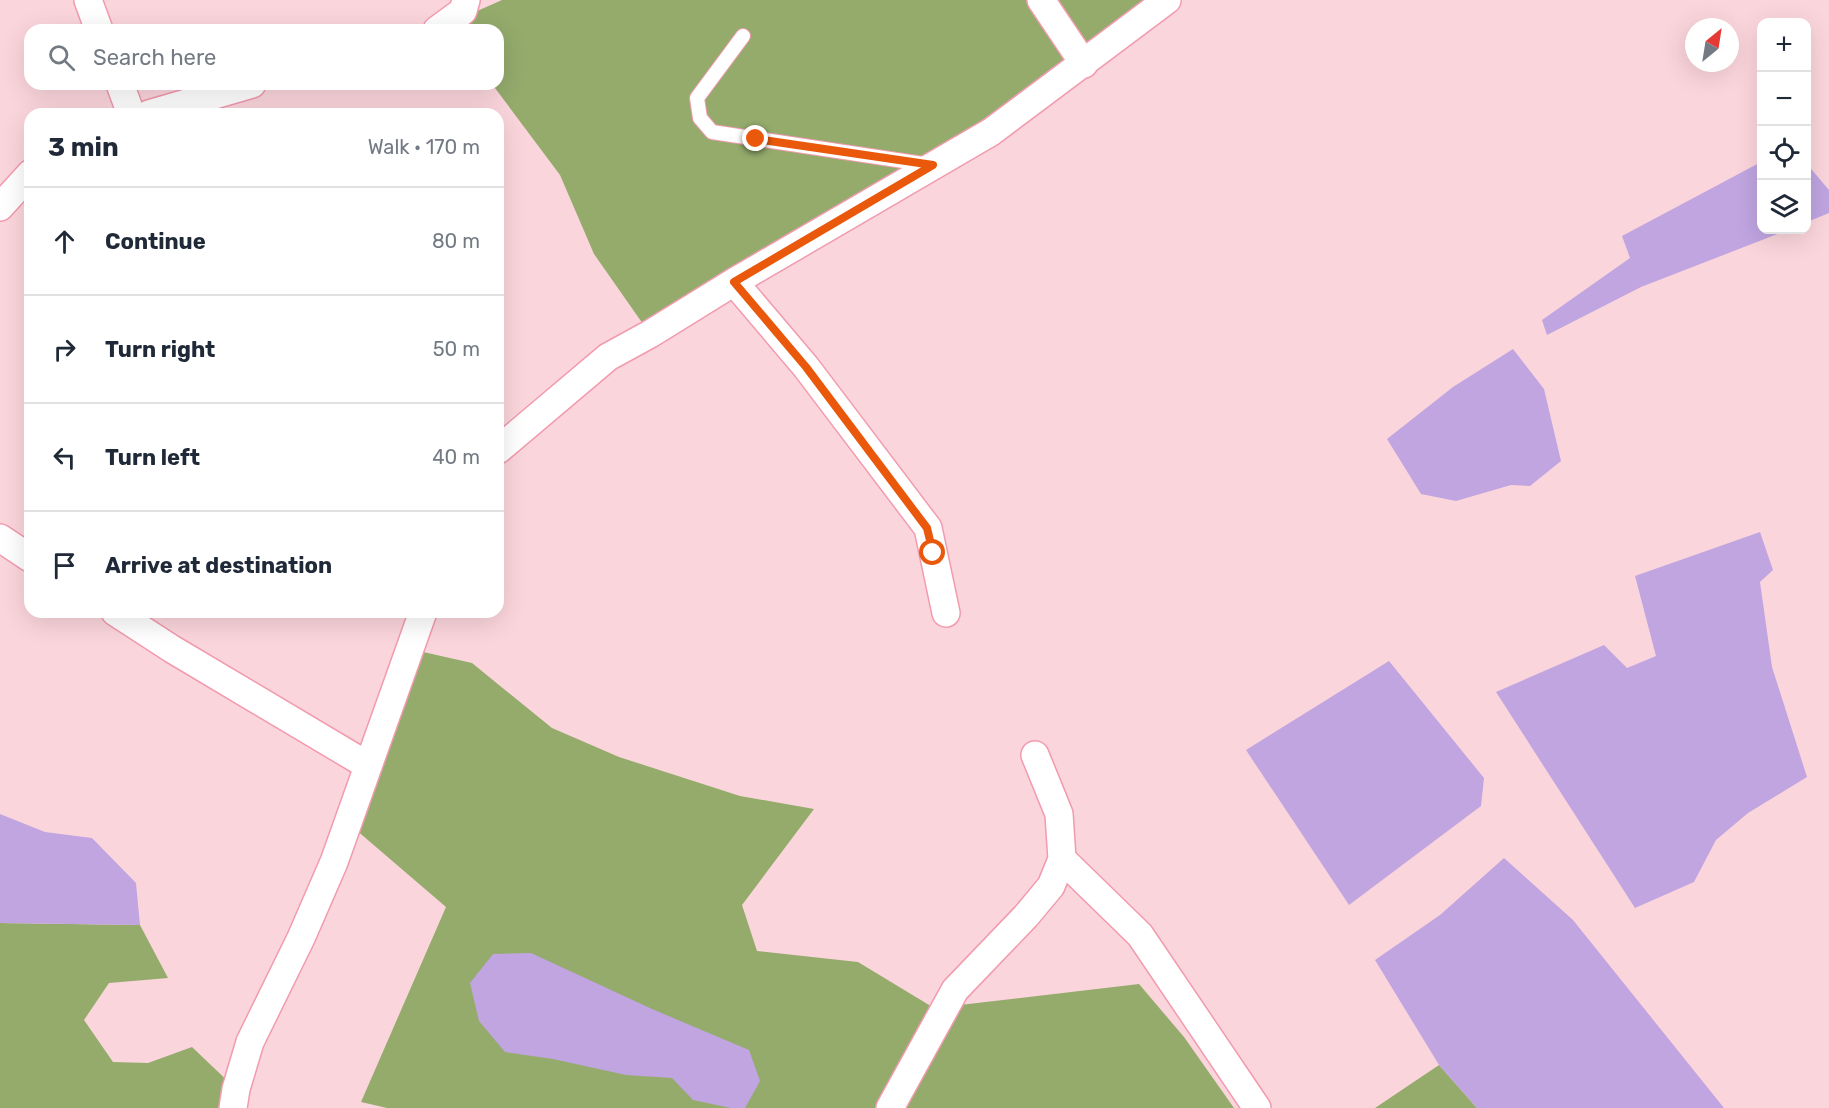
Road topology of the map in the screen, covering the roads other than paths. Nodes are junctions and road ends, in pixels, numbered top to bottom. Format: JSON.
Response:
{"nodes":[{"id":1,"x":88,"y":0,"type":"edge"},
{"id":2,"x":466,"y":0,"type":"edge"},
{"id":3,"x":1041,"y":0,"type":"edge"},
{"id":4,"x":1167,"y":0,"type":"edge"},
{"id":5,"x":97,"y":24,"type":"edge"},
{"id":6,"x":445,"y":24,"type":"edge"},
{"id":7,"x":743,"y":36,"type":"dead end"},
{"id":8,"x":1084,"y":64,"type":"junction"},
{"id":9,"x":122,"y":90,"type":"edge"},
{"id":10,"x":231,"y":90,"type":"edge"},
{"id":11,"x":129,"y":108,"type":"edge"},
{"id":12,"x":170,"y":108,"type":"edge"},
{"id":13,"x":933,"y":165,"type":"junction"},
{"id":14,"x":24,"y":181,"type":"edge"},
{"id":15,"x":0,"y":207,"type":"edge"},
{"id":16,"x":734,"y":282,"type":"junction"},
{"id":17,"x":504,"y":445,"type":"edge"},
{"id":18,"x":0,"y":538,"type":"edge"},
{"id":19,"x":24,"y":554,"type":"edge"},
{"id":20,"x":946,"y":613,"type":"dead end"},
{"id":21,"x":124,"y":618,"type":"edge"},
{"id":22,"x":421,"y":618,"type":"edge"},
{"id":23,"x":1035,"y":755,"type":"dead end"},
{"id":24,"x":367,"y":765,"type":"junction"},
{"id":25,"x":1062,"y":859,"type":"junction"},
{"id":26,"x":233,"y":1108,"type":"edge"},
{"id":27,"x":890,"y":1108,"type":"edge"},
{"id":28,"x":1257,"y":1108,"type":"edge"}],
"edges":[{"from":1,"to":5,"type":"street"},
{"from":2,"to":6,"type":"street"},
{"from":3,"to":8,"type":"street"},
{"from":4,"to":8,"type":"street"},
{"from":7,"to":13,"type":"lane"},
{"from":8,"to":13,"type":"street"},
{"from":9,"to":11,"type":"street"},
{"from":10,"to":12,"type":"street"},
{"from":13,"to":16,"type":"street"},
{"from":14,"to":15,"type":"street"},
{"from":16,"to":17,"type":"street"},
{"from":16,"to":20,"type":"street"},
{"from":18,"to":19,"type":"street"},
{"from":21,"to":24,"type":"street"},
{"from":22,"to":24,"type":"street"},
{"from":23,"to":25,"type":"street"},
{"from":24,"to":26,"type":"street"},
{"from":25,"to":27,"type":"street"},
{"from":25,"to":28,"type":"street"}]}
